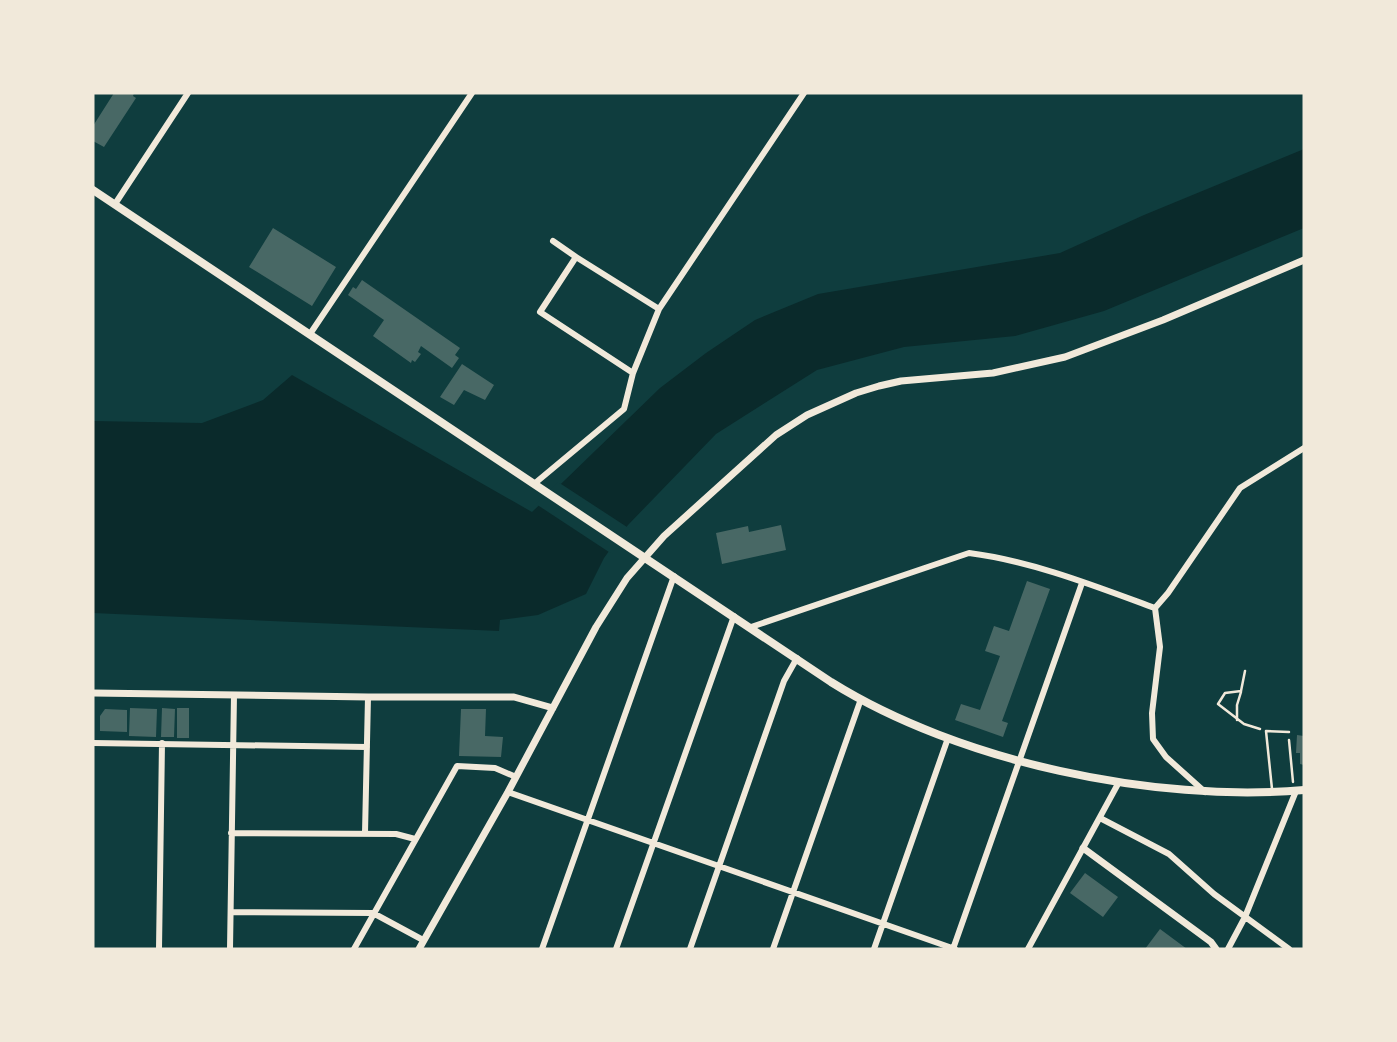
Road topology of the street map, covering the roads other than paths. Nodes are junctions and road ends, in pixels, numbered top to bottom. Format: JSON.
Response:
{"nodes":[{"id":1,"x":188,"y":93,"type":"edge"},
{"id":2,"x":472,"y":93,"type":"edge"},
{"id":3,"x":804,"y":93,"type":"edge"},
{"id":4,"x":93,"y":190,"type":"edge"},
{"id":5,"x":115,"y":204,"type":"junction"},
{"id":6,"x":553,"y":241,"type":"dead end"},
{"id":7,"x":576,"y":257,"type":"junction"},
{"id":8,"x":1304,"y":260,"type":"edge"},
{"id":9,"x":659,"y":309,"type":"junction"},
{"id":10,"x":310,"y":334,"type":"junction"},
{"id":11,"x":633,"y":373,"type":"junction"},
{"id":12,"x":1304,"y":448,"type":"edge"},
{"id":13,"x":534,"y":484,"type":"junction"},
{"id":14,"x":643,"y":556,"type":"junction"},
{"id":15,"x":674,"y":576,"type":"junction"},
{"id":16,"x":1082,"y":583,"type":"junction"},
{"id":17,"x":1155,"y":608,"type":"junction"},
{"id":18,"x":734,"y":616,"type":"junction"},
{"id":19,"x":751,"y":627,"type":"junction"},
{"id":20,"x":797,"y":659,"type":"junction"},
{"id":21,"x":93,"y":693,"type":"edge"},
{"id":22,"x":234,"y":695,"type":"junction"},
{"id":23,"x":368,"y":697,"type":"junction"},
{"id":24,"x":861,"y":699,"type":"junction"},
{"id":25,"x":553,"y":708,"type":"junction"},
{"id":26,"x":1289,"y":732,"type":"road end"},
{"id":27,"x":948,"y":738,"type":"junction"},
{"id":28,"x":93,"y":743,"type":"edge"},
{"id":29,"x":162,"y":743,"type":"junction"},
{"id":30,"x":233,"y":745,"type":"junction"},
{"id":31,"x":367,"y":747,"type":"junction"},
{"id":32,"x":1020,"y":760,"type":"junction"},
{"id":33,"x":516,"y":777,"type":"junction"},
{"id":34,"x":1119,"y":782,"type":"junction"},
{"id":35,"x":1300,"y":791,"type":"edge"},
{"id":36,"x":508,"y":792,"type":"junction"},
{"id":37,"x":1207,"y":793,"type":"junction"},
{"id":38,"x":1272,"y":793,"type":"junction"},
{"id":39,"x":1100,"y":818,"type":"junction"},
{"id":40,"x":588,"y":821,"type":"junction"},
{"id":41,"x":231,"y":833,"type":"junction"},
{"id":42,"x":365,"y":833,"type":"junction"},
{"id":43,"x":415,"y":839,"type":"junction"},
{"id":44,"x":653,"y":844,"type":"junction"},
{"id":45,"x":1083,"y":848,"type":"junction"},
{"id":46,"x":720,"y":867,"type":"junction"},
{"id":47,"x":793,"y":892,"type":"junction"},
{"id":48,"x":231,"y":912,"type":"junction"},
{"id":49,"x":373,"y":914,"type":"junction"},
{"id":50,"x":1245,"y":917,"type":"junction"},
{"id":51,"x":883,"y":924,"type":"junction"},
{"id":52,"x":423,"y":940,"type":"junction"},
{"id":53,"x":159,"y":949,"type":"edge"},
{"id":54,"x":230,"y":949,"type":"edge"},
{"id":55,"x":354,"y":949,"type":"edge"},
{"id":56,"x":419,"y":949,"type":"edge"},
{"id":57,"x":542,"y":949,"type":"edge"},
{"id":58,"x":616,"y":949,"type":"edge"},
{"id":59,"x":690,"y":949,"type":"edge"},
{"id":60,"x":773,"y":949,"type":"edge"},
{"id":61,"x":874,"y":949,"type":"edge"},
{"id":62,"x":954,"y":949,"type":"edge"},
{"id":63,"x":1028,"y":949,"type":"edge"},
{"id":64,"x":1216,"y":949,"type":"edge"},
{"id":65,"x":1228,"y":949,"type":"edge"},
{"id":66,"x":1289,"y":949,"type":"edge"}],
"edges":[{"from":1,"to":5,"type":"street"},
{"from":2,"to":10,"type":"street"},
{"from":3,"to":9,"type":"street"},
{"from":4,"to":5,"type":"main road"},
{"from":5,"to":10,"type":"main road"},
{"from":6,"to":7,"type":"street"},
{"from":7,"to":9,"type":"street"},
{"from":7,"to":11,"type":"street"},
{"from":8,"to":14,"type":"street"},
{"from":9,"to":11,"type":"street"},
{"from":10,"to":13,"type":"main road"},
{"from":11,"to":13,"type":"street"},
{"from":12,"to":17,"type":"street"},
{"from":13,"to":14,"type":"main road"},
{"from":14,"to":15,"type":"main road"},
{"from":14,"to":25,"type":"street"},
{"from":15,"to":18,"type":"main road"},
{"from":15,"to":40,"type":"street"},
{"from":16,"to":17,"type":"street"},
{"from":16,"to":19,"type":"street"},
{"from":16,"to":32,"type":"street"},
{"from":17,"to":37,"type":"street"},
{"from":18,"to":19,"type":"main road"},
{"from":18,"to":44,"type":"street"},
{"from":19,"to":20,"type":"main road"},
{"from":20,"to":24,"type":"main road"},
{"from":20,"to":46,"type":"street"},
{"from":21,"to":22,"type":"street"},
{"from":22,"to":23,"type":"street"},
{"from":22,"to":30,"type":"street"},
{"from":23,"to":25,"type":"street"},
{"from":23,"to":31,"type":"street"},
{"from":24,"to":27,"type":"main road"},
{"from":24,"to":47,"type":"street"},
{"from":25,"to":33,"type":"street"},
{"from":26,"to":38,"type":"lane"},
{"from":27,"to":32,"type":"main road"},
{"from":27,"to":51,"type":"street"},
{"from":28,"to":29,"type":"street"},
{"from":29,"to":30,"type":"street"},
{"from":29,"to":53,"type":"street"},
{"from":30,"to":31,"type":"street"},
{"from":30,"to":41,"type":"street"},
{"from":31,"to":42,"type":"street"},
{"from":32,"to":34,"type":"main road"},
{"from":32,"to":62,"type":"street"},
{"from":33,"to":36,"type":"street"},
{"from":33,"to":43,"type":"street"},
{"from":34,"to":37,"type":"main road"},
{"from":34,"to":39,"type":"street"},
{"from":35,"to":38,"type":"main road"},
{"from":35,"to":50,"type":"street"},
{"from":36,"to":40,"type":"street"},
{"from":36,"to":52,"type":"street"},
{"from":37,"to":38,"type":"main road"},
{"from":39,"to":45,"type":"street"},
{"from":39,"to":50,"type":"street"},
{"from":40,"to":44,"type":"street"},
{"from":40,"to":57,"type":"street"},
{"from":41,"to":42,"type":"street"},
{"from":41,"to":48,"type":"street"},
{"from":42,"to":43,"type":"street"},
{"from":43,"to":49,"type":"street"},
{"from":44,"to":46,"type":"street"},
{"from":44,"to":58,"type":"street"},
{"from":45,"to":63,"type":"street"},
{"from":45,"to":64,"type":"street"},
{"from":46,"to":47,"type":"street"},
{"from":46,"to":59,"type":"street"},
{"from":47,"to":51,"type":"street"},
{"from":47,"to":60,"type":"street"},
{"from":48,"to":49,"type":"street"},
{"from":48,"to":54,"type":"street"},
{"from":49,"to":52,"type":"street"},
{"from":49,"to":55,"type":"street"},
{"from":50,"to":65,"type":"street"},
{"from":50,"to":66,"type":"street"},
{"from":51,"to":61,"type":"street"},
{"from":51,"to":62,"type":"street"},
{"from":52,"to":56,"type":"street"}]}
